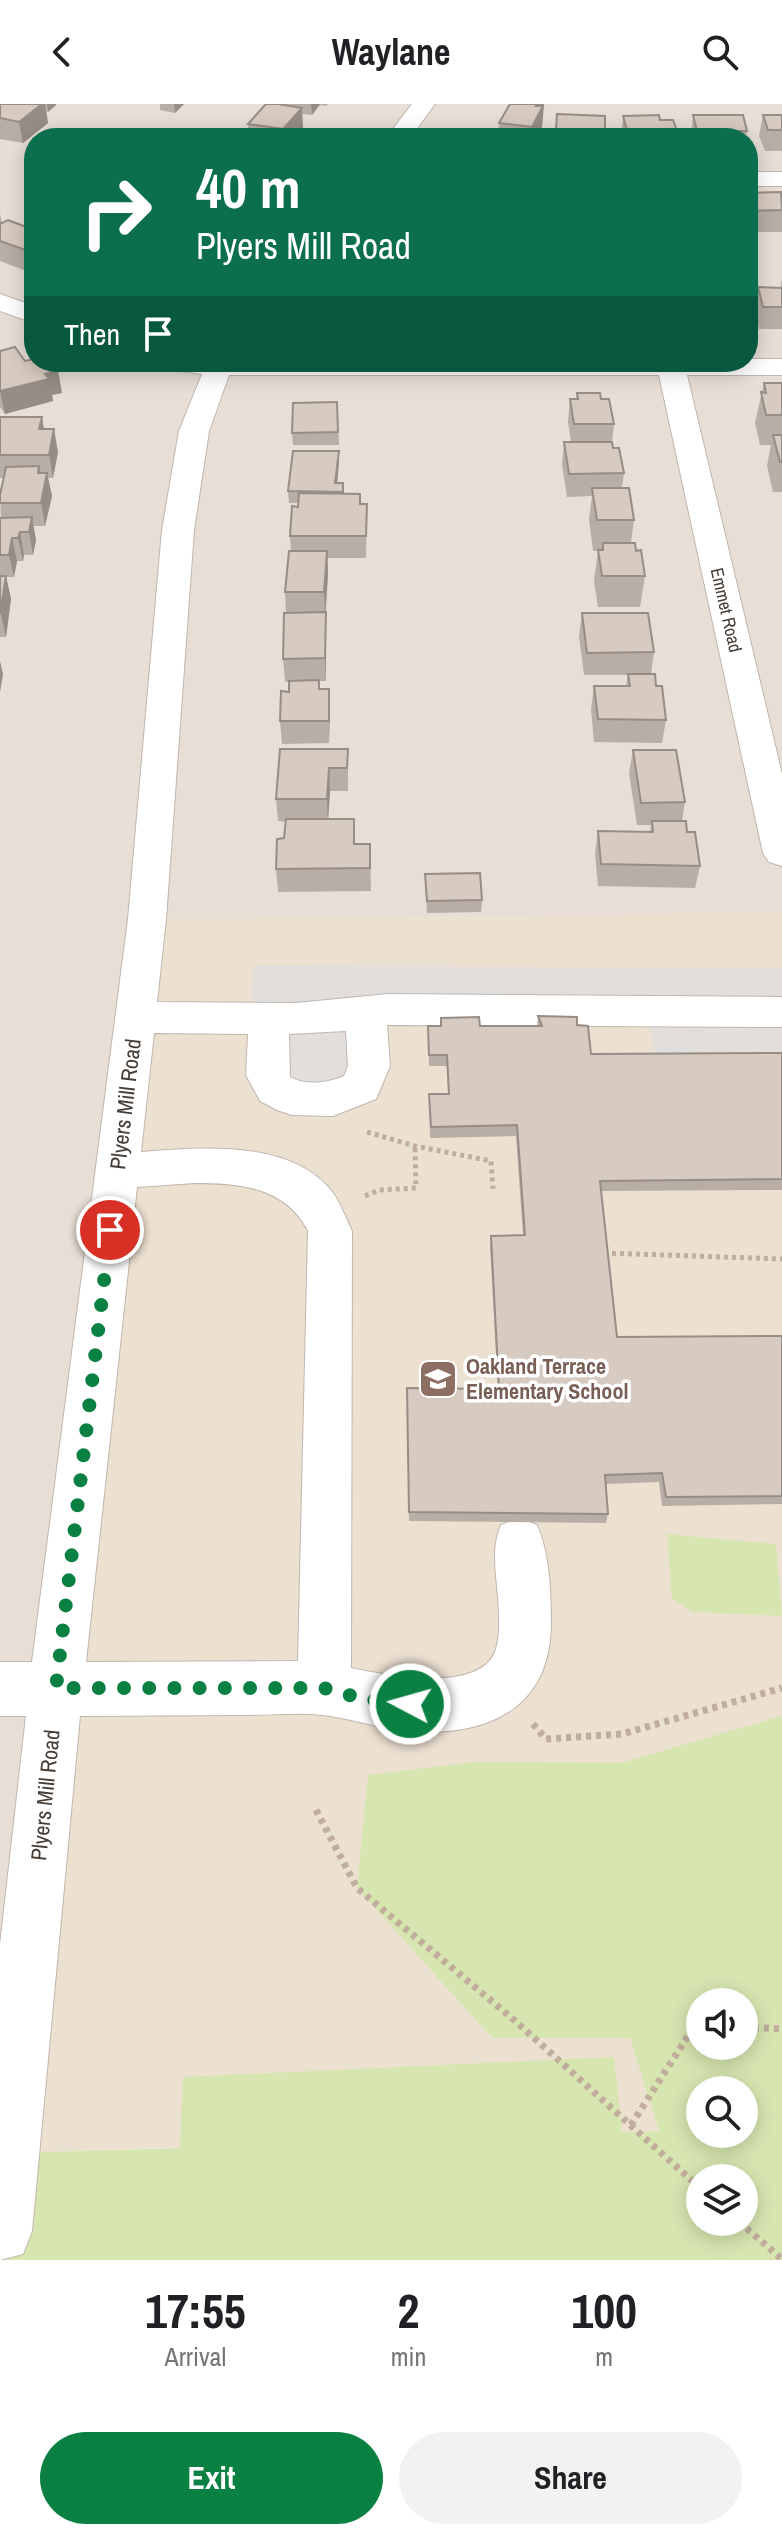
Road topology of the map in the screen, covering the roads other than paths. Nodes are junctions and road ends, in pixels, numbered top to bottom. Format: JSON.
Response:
{"nodes":[{"id":1,"x":424,"y":104,"type":"edge"},
{"id":2,"x":406,"y":128,"type":"edge"},
{"id":3,"x":758,"y":179,"type":"edge"},
{"id":4,"x":782,"y":179,"type":"edge"},
{"id":5,"x":0,"y":302,"type":"edge"},
{"id":6,"x":24,"y":311,"type":"edge"},
{"id":7,"x":758,"y":367,"type":"edge"},
{"id":8,"x":782,"y":367,"type":"edge"},
{"id":9,"x":215,"y":372,"type":"edge"},
{"id":10,"x":672,"y":372,"type":"edge"},
{"id":11,"x":782,"y":853,"type":"edge"},
{"id":12,"x":782,"y":1012,"type":"edge"},
{"id":13,"x":366,"y":1014,"type":"junction"},
{"id":14,"x":135,"y":1018,"type":"junction"},
{"id":15,"x":269,"y":1018,"type":"junction"},
{"id":16,"x":117,"y":1171,"type":"junction"},
{"id":17,"x":519,"y":1542,"type":"dead end"},
{"id":18,"x":324,"y":1688,"type":"junction"},
{"id":19,"x":28,"y":1689,"type":"edge"},
{"id":20,"x":0,"y":2231,"type":"edge"}],
"edges":[{"from":1,"to":2,"type":"street"},
{"from":3,"to":4,"type":"street"},
{"from":5,"to":6,"type":"street"},
{"from":7,"to":8,"type":"street"},
{"from":9,"to":14,"type":"street","name":"Plyers Mill Road"},
{"from":10,"to":11,"type":"street","name":"Emmet Road"},
{"from":12,"to":13,"type":"street"},
{"from":13,"to":15,"type":"street"},
{"from":13,"to":15,"type":"street"},
{"from":14,"to":15,"type":"street"},
{"from":14,"to":16,"type":"street","name":"Plyers Mill Road"},
{"from":16,"to":18,"type":"street"},
{"from":16,"to":19,"type":"street","name":"Plyers Mill Road"},
{"from":17,"to":18,"type":"street"},
{"from":18,"to":19,"type":"street"},
{"from":19,"to":20,"type":"street","name":"Plyers Mill Road"}]}
